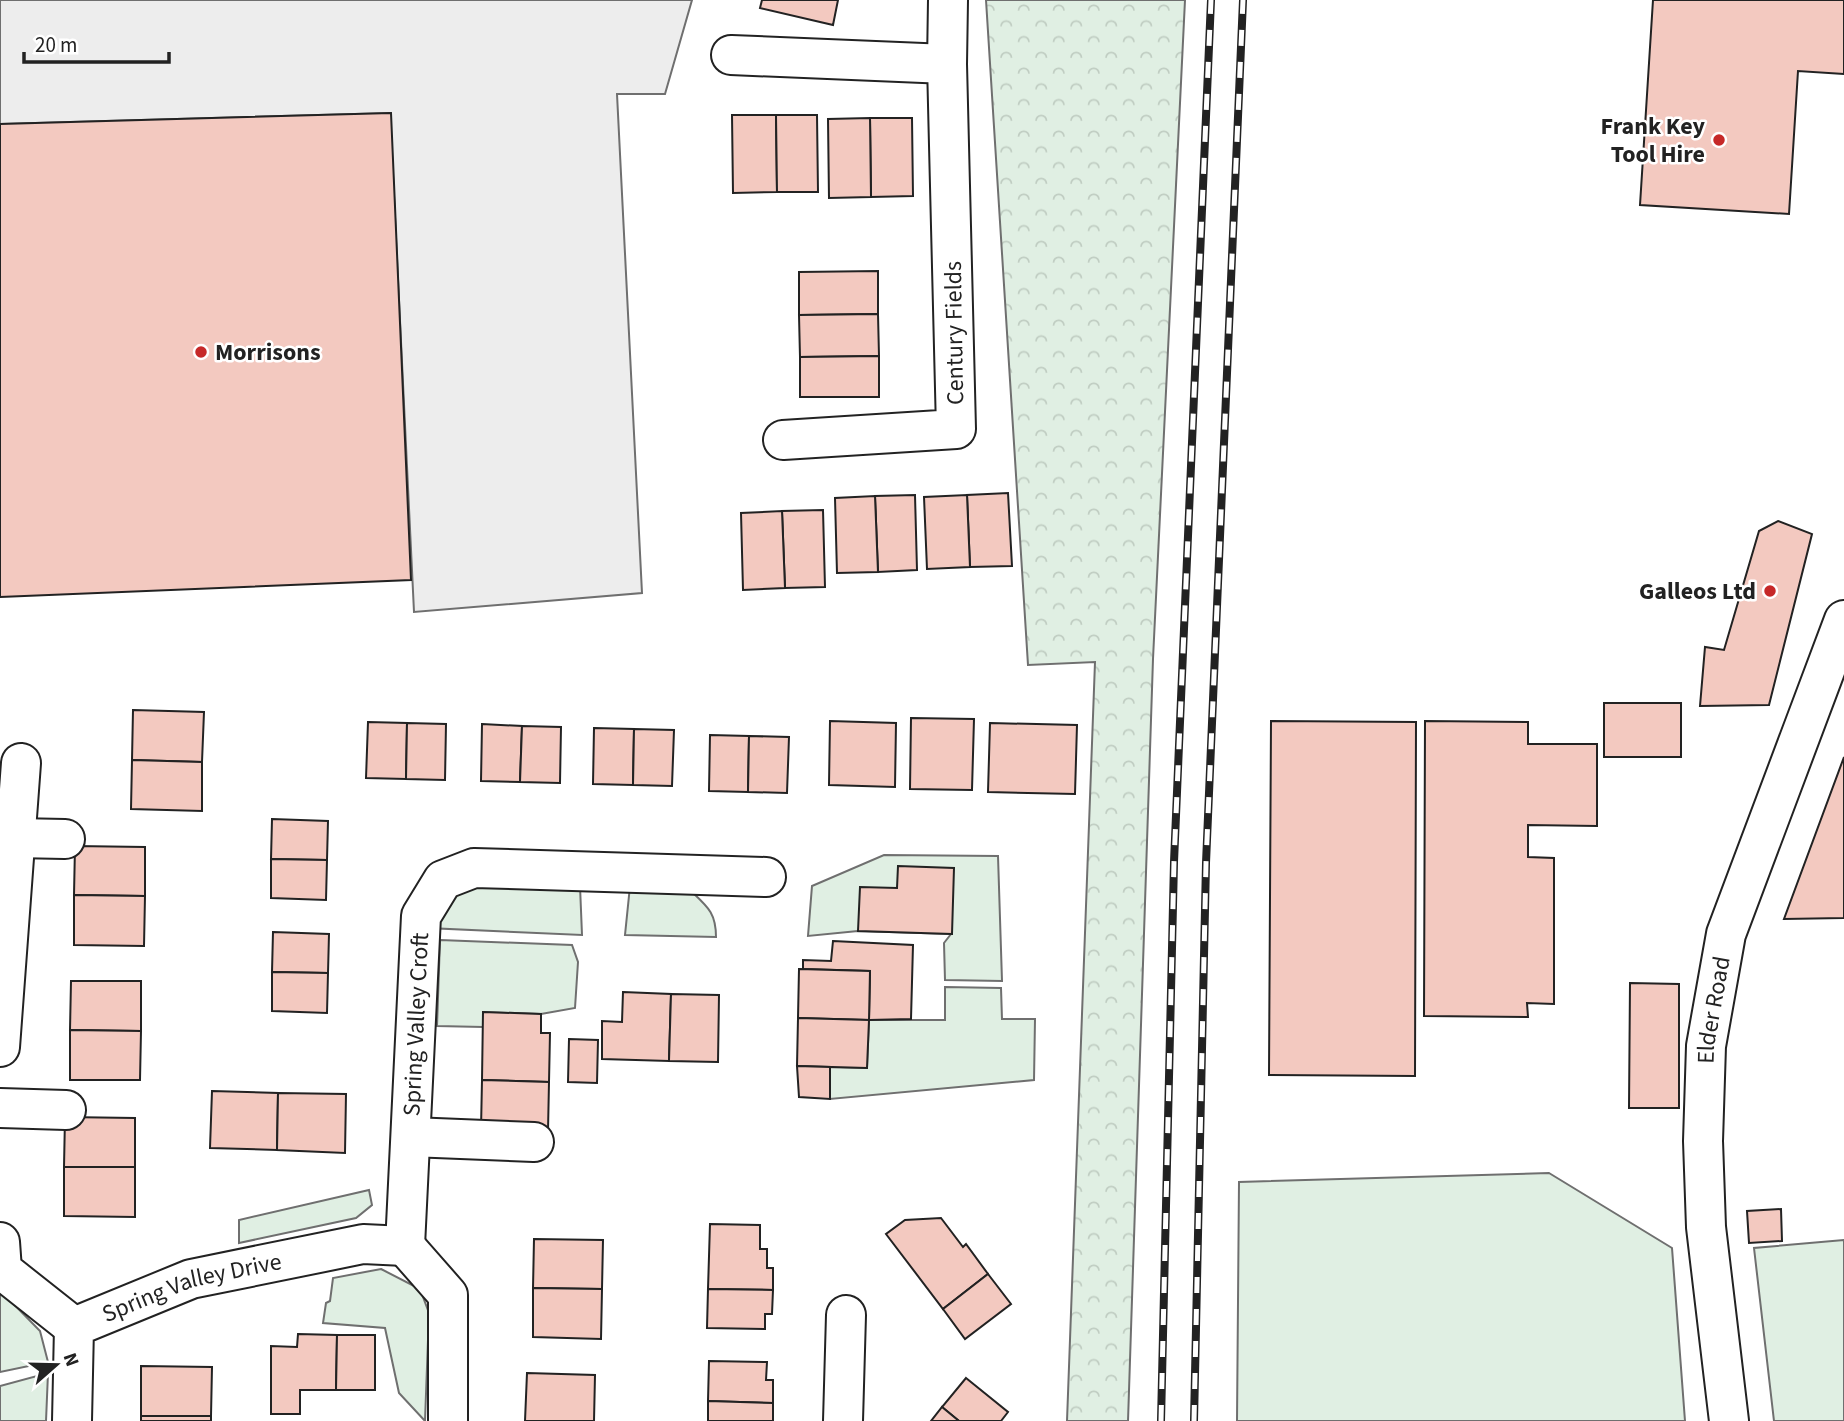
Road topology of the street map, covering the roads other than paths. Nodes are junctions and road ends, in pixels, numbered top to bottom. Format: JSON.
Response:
{"nodes":[{"id":1,"x":948,"y":0,"type":"edge"},
{"id":2,"x":731,"y":55,"type":"dead end"},
{"id":3,"x":947,"y":64,"type":"junction"},
{"id":4,"x":783,"y":440,"type":"dead end"},
{"id":5,"x":1844,"y":620,"type":"edge"},
{"id":6,"x":21,"y":763,"type":"dead end"},
{"id":7,"x":65,"y":839,"type":"dead end"},
{"id":8,"x":10,"y":850,"type":"edge"},
{"id":9,"x":765,"y":877,"type":"dead end"},
{"id":10,"x":0,"y":1047,"type":"edge"},
{"id":11,"x":0,"y":1108,"type":"edge"},
{"id":12,"x":65,"y":1110,"type":"dead end"},
{"id":13,"x":411,"y":1137,"type":"junction"},
{"id":14,"x":534,"y":1142,"type":"dead end"},
{"id":15,"x":0,"y":1242,"type":"edge"},
{"id":16,"x":405,"y":1245,"type":"junction"},
{"id":17,"x":845,"y":1315,"type":"dead end"},
{"id":18,"x":74,"y":1327,"type":"junction"},
{"id":19,"x":72,"y":1421,"type":"edge"},
{"id":20,"x":448,"y":1421,"type":"edge"},
{"id":21,"x":843,"y":1421,"type":"edge"},
{"id":22,"x":1729,"y":1421,"type":"edge"}],
"edges":[{"from":1,"to":3,"type":"street","name":"Century Fields"},
{"from":2,"to":3,"type":"street"},
{"from":3,"to":4,"type":"street","name":"Century Fields"},
{"from":5,"to":22,"type":"street","name":"Elder Road"},
{"from":6,"to":8,"type":"street"},
{"from":7,"to":8,"type":"street"},
{"from":8,"to":10,"type":"street"},
{"from":9,"to":13,"type":"street","name":"Spring Valley Croft"},
{"from":11,"to":12,"type":"street"},
{"from":13,"to":14,"type":"street"},
{"from":13,"to":16,"type":"street","name":"Spring Valley Croft"},
{"from":15,"to":18,"type":"street"},
{"from":16,"to":18,"type":"street","name":"Spring Valley Drive"},
{"from":16,"to":20,"type":"street"},
{"from":17,"to":21,"type":"street"},
{"from":18,"to":19,"type":"street","name":"Spring Valley Drive"}]}
